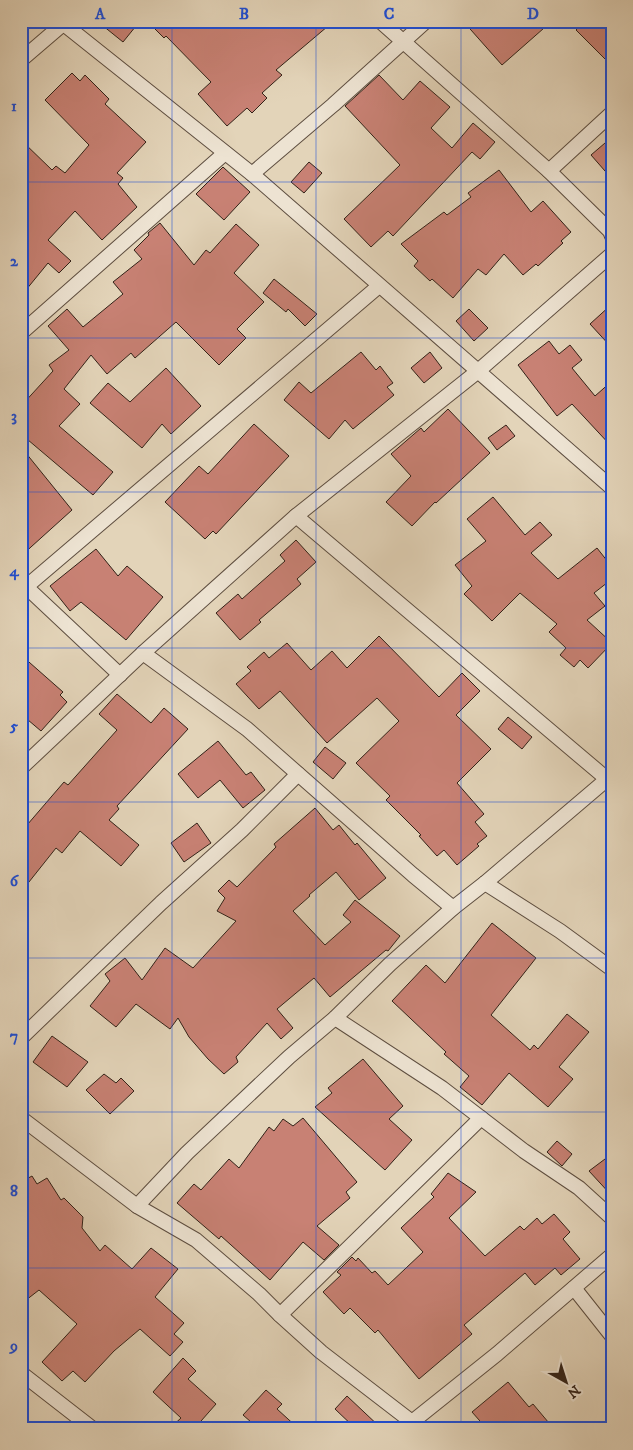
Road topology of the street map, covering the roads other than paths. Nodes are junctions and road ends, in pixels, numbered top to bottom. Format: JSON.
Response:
{"nodes":[{"id":1,"x":380,"y":21,"type":"edge"},
{"id":2,"x":426,"y":21,"type":"edge"},
{"id":3,"x":62,"y":22,"type":"edge"},
{"id":4,"x":404,"y":41,"type":"junction"},
{"id":5,"x":21,"y":60,"type":"edge"},
{"id":6,"x":612,"y":114,"type":"edge"},
{"id":7,"x":225,"y":153,"type":"junction"},
{"id":8,"x":549,"y":171,"type":"junction"},
{"id":9,"x":252,"y":174,"type":"junction"},
{"id":10,"x":612,"y":236,"type":"edge"},
{"id":11,"x":612,"y":254,"type":"edge"},
{"id":12,"x":379,"y":286,"type":"junction"},
{"id":13,"x":23,"y":327,"type":"edge"},
{"id":14,"x":477,"y":372,"type":"junction"},
{"id":15,"x":612,"y":488,"type":"edge"},
{"id":16,"x":296,"y":516,"type":"junction"},
{"id":17,"x":24,"y":584,"type":"edge"},
{"id":18,"x":143,"y":652,"type":"junction"},
{"id":19,"x":120,"y":675,"type":"junction"},
{"id":20,"x":21,"y":768,"type":"edge"},
{"id":21,"x":298,"y":774,"type":"junction"},
{"id":22,"x":610,"y":777,"type":"edge"},
{"id":23,"x":484,"y":884,"type":"junction"},
{"id":24,"x":453,"y":908,"type":"junction"},
{"id":25,"x":612,"y":969,"type":"edge"},
{"id":26,"x":335,"y":1018,"type":"junction"},
{"id":27,"x":21,"y":1038,"type":"edge"},
{"id":28,"x":21,"y":1118,"type":"edge"},
{"id":29,"x":481,"y":1118,"type":"junction"},
{"id":30,"x":137,"y":1206,"type":"junction"},
{"id":31,"x":612,"y":1218,"type":"edge"},
{"id":32,"x":612,"y":1254,"type":"edge"},
{"id":33,"x":574,"y":1288,"type":"junction"},
{"id":34,"x":280,"y":1315,"type":"junction"},
{"id":35,"x":612,"y":1336,"type":"edge"},
{"id":36,"x":21,"y":1374,"type":"edge"},
{"id":37,"x":415,"y":1425,"type":"edge"},
{"id":38,"x":93,"y":1429,"type":"edge"}],
"edges":[{"from":1,"to":4,"type":"street"},
{"from":2,"to":4,"type":"street"},
{"from":3,"to":5,"type":"street"},
{"from":3,"to":7,"type":"street"},
{"from":4,"to":8,"type":"street"},
{"from":4,"to":9,"type":"street"},
{"from":6,"to":8,"type":"street"},
{"from":7,"to":9,"type":"street"},
{"from":7,"to":13,"type":"street"},
{"from":8,"to":10,"type":"street"},
{"from":9,"to":12,"type":"street"},
{"from":11,"to":14,"type":"street"},
{"from":12,"to":14,"type":"street"},
{"from":12,"to":17,"type":"street"},
{"from":14,"to":15,"type":"street"},
{"from":14,"to":16,"type":"street"},
{"from":16,"to":18,"type":"street"},
{"from":16,"to":22,"type":"street"},
{"from":17,"to":19,"type":"street"},
{"from":18,"to":19,"type":"street"},
{"from":18,"to":21,"type":"street"},
{"from":19,"to":20,"type":"street"},
{"from":21,"to":24,"type":"street"},
{"from":21,"to":27,"type":"street"},
{"from":22,"to":23,"type":"street"},
{"from":23,"to":24,"type":"street"},
{"from":23,"to":25,"type":"street"},
{"from":24,"to":26,"type":"street"},
{"from":26,"to":29,"type":"street"},
{"from":26,"to":30,"type":"street"},
{"from":28,"to":30,"type":"street"},
{"from":29,"to":31,"type":"street"},
{"from":29,"to":34,"type":"street"},
{"from":30,"to":34,"type":"street"},
{"from":32,"to":33,"type":"street"},
{"from":33,"to":35,"type":"street"},
{"from":33,"to":37,"type":"street"},
{"from":34,"to":37,"type":"street"},
{"from":36,"to":38,"type":"street"}]}
